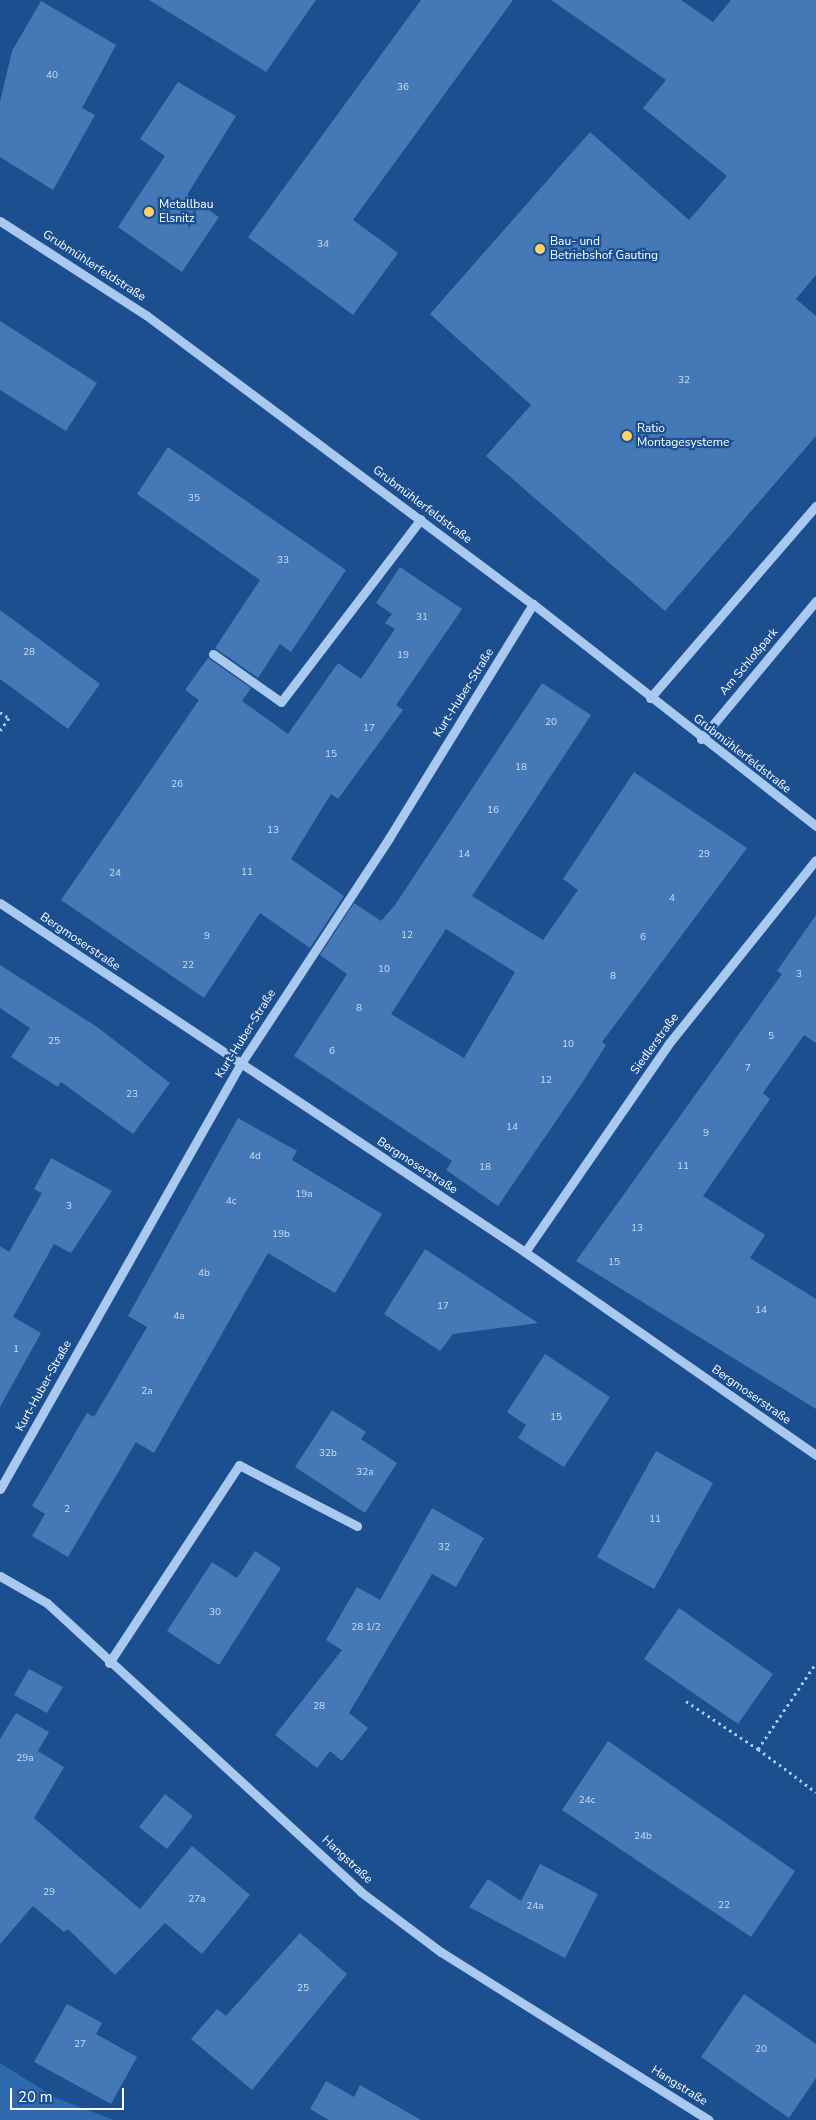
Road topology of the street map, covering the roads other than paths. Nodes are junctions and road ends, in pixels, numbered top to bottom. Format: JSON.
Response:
{"nodes":[{"id":1,"x":0,"y":221,"type":"edge"},
{"id":2,"x":816,"y":506,"type":"edge"},
{"id":3,"x":420,"y":520,"type":"junction"},
{"id":4,"x":816,"y":600,"type":"edge"},
{"id":5,"x":533,"y":604,"type":"junction"},
{"id":6,"x":213,"y":654,"type":"dead end"},
{"id":7,"x":650,"y":698,"type":"junction"},
{"id":8,"x":701,"y":739,"type":"junction"},
{"id":9,"x":816,"y":826,"type":"edge"},
{"id":10,"x":816,"y":860,"type":"edge"},
{"id":11,"x":0,"y":903,"type":"edge"},
{"id":12,"x":240,"y":1065,"type":"junction"},
{"id":13,"x":525,"y":1252,"type":"junction"},
{"id":14,"x":816,"y":1455,"type":"edge"},
{"id":15,"x":0,"y":1489,"type":"edge"},
{"id":16,"x":357,"y":1526,"type":"dead end"},
{"id":17,"x":0,"y":1576,"type":"edge"},
{"id":18,"x":109,"y":1663,"type":"junction"},
{"id":19,"x":709,"y":2120,"type":"edge"}],
"edges":[{"from":1,"to":3,"type":"street","name":"Grubmühlerfeldstraße"},
{"from":2,"to":7,"type":"street"},
{"from":3,"to":5,"type":"street","name":"Grubmühlerfeldstraße"},
{"from":3,"to":6,"type":"street"},
{"from":4,"to":8,"type":"street","name":"Am Schloßpark"},
{"from":5,"to":7,"type":"street","name":"Grubmühlerfeldstraße"},
{"from":5,"to":12,"type":"street","name":"Kurt-Huber-Straße"},
{"from":7,"to":8,"type":"street","name":"Grubmühlerfeldstraße"},
{"from":8,"to":9,"type":"street","name":"Grubmühlerfeldstraße"},
{"from":10,"to":13,"type":"street","name":"Siedlerstraße"},
{"from":11,"to":12,"type":"street","name":"Bergmoserstraße"},
{"from":12,"to":13,"type":"street","name":"Bergmoserstraße"},
{"from":12,"to":15,"type":"street","name":"Kurt-Huber-Straße"},
{"from":13,"to":14,"type":"street","name":"Bergmoserstraße"},
{"from":16,"to":18,"type":"street"},
{"from":17,"to":18,"type":"street","name":"Hangstraße"},
{"from":18,"to":19,"type":"street","name":"Hangstraße"}]}
